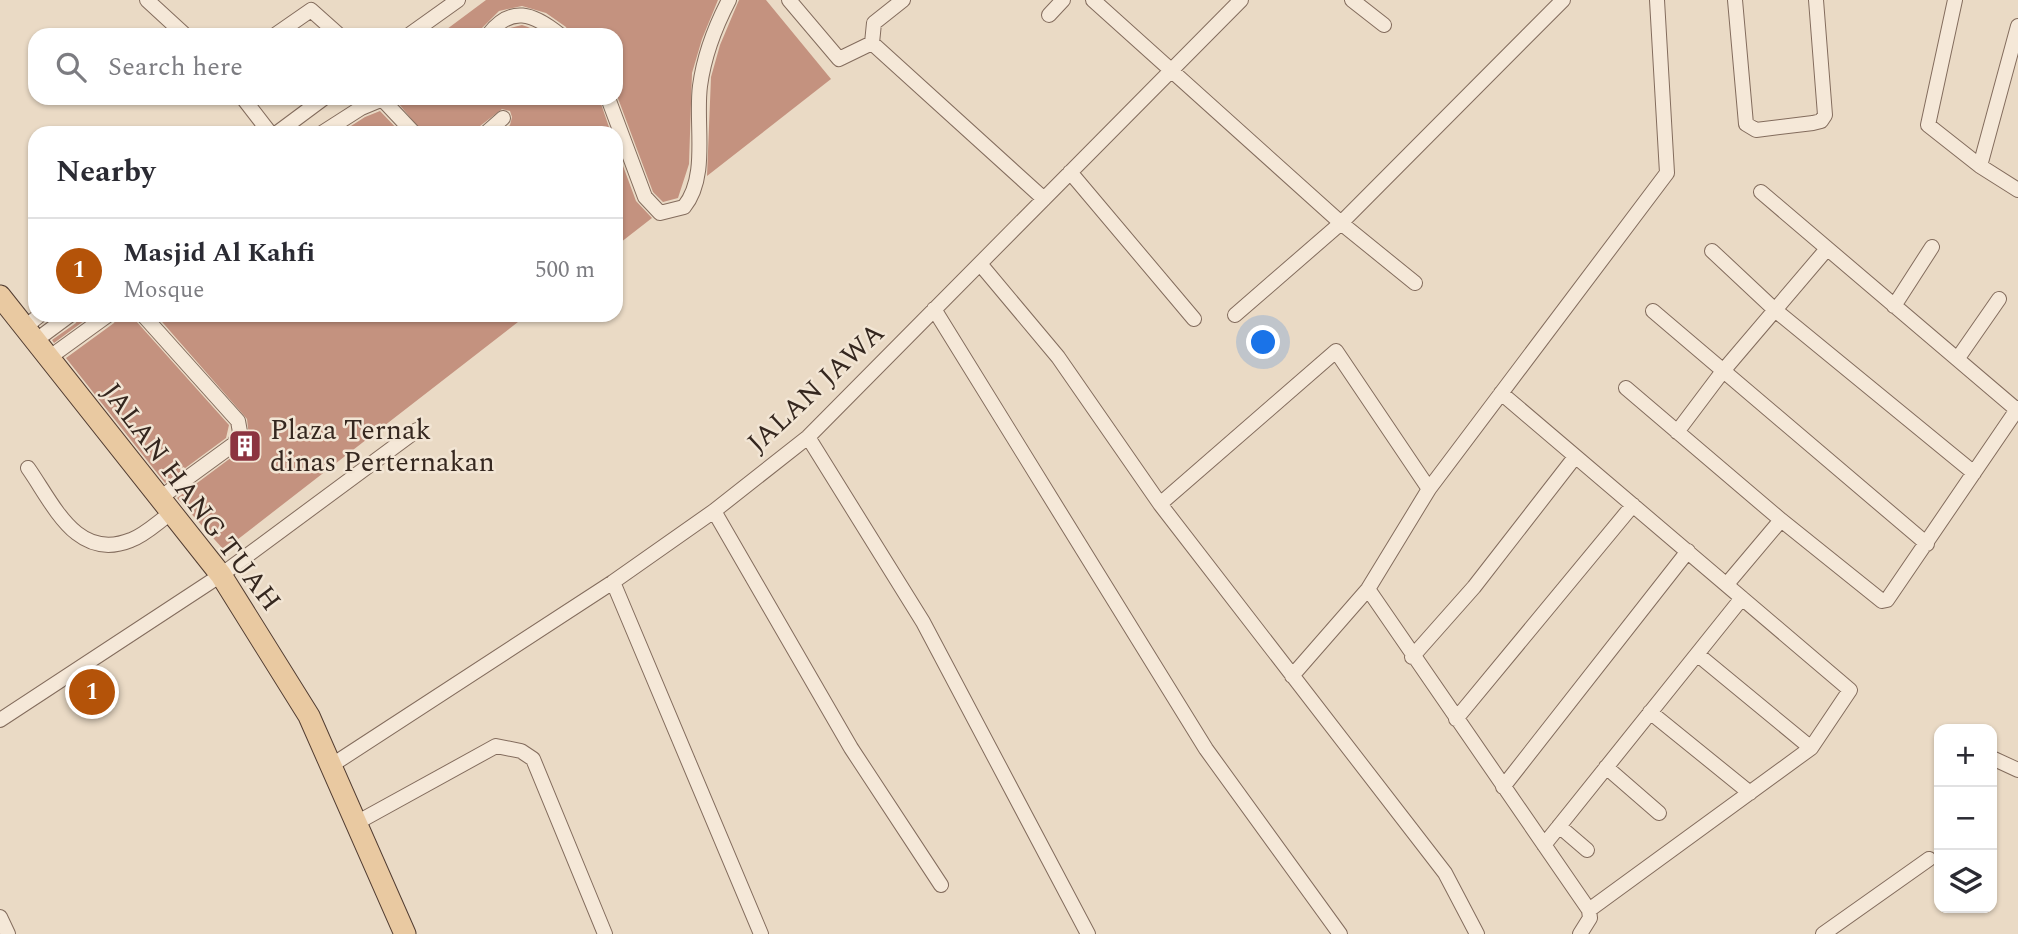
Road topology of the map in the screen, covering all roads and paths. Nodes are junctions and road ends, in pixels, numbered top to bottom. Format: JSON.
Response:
{"nodes":[{"id":1,"x":147,"y":0,"type":"edge"},
{"id":2,"x":458,"y":0,"type":"edge"},
{"id":3,"x":729,"y":0,"type":"edge"},
{"id":4,"x":789,"y":0,"type":"edge"},
{"id":5,"x":903,"y":0,"type":"edge"},
{"id":6,"x":1063,"y":0,"type":"edge"},
{"id":7,"x":1093,"y":0,"type":"edge"},
{"id":8,"x":1241,"y":0,"type":"edge"},
{"id":9,"x":1352,"y":0,"type":"edge"},
{"id":10,"x":1563,"y":0,"type":"edge"},
{"id":11,"x":1657,"y":0,"type":"edge"},
{"id":12,"x":1735,"y":0,"type":"edge"},
{"id":13,"x":1816,"y":0,"type":"edge"},
{"id":14,"x":1955,"y":0,"type":"edge"},
{"id":15,"x":1049,"y":15,"type":"dead end"},
{"id":16,"x":1384,"y":25,"type":"dead end"},
{"id":17,"x":2018,"y":26,"type":"edge"},
{"id":18,"x":177,"y":28,"type":"edge"},
{"id":19,"x":285,"y":28,"type":"edge"},
{"id":20,"x":331,"y":28,"type":"edge"},
{"id":21,"x":419,"y":28,"type":"edge"},
{"id":22,"x":493,"y":28,"type":"edge"},
{"id":23,"x":547,"y":28,"type":"edge"},
{"id":24,"x":872,"y":43,"type":"junction"},
{"id":25,"x":1170,"y":72,"type":"junction"},
{"id":26,"x":248,"y":105,"type":"edge"},
{"id":27,"x":315,"y":105,"type":"edge"},
{"id":28,"x":368,"y":105,"type":"edge"},
{"id":29,"x":389,"y":105,"type":"edge"},
{"id":30,"x":611,"y":105,"type":"edge"},
{"id":31,"x":503,"y":118,"type":"dead end"},
{"id":32,"x":265,"y":126,"type":"edge"},
{"id":33,"x":286,"y":126,"type":"edge"},
{"id":34,"x":333,"y":126,"type":"edge"},
{"id":35,"x":408,"y":126,"type":"edge"},
{"id":36,"x":494,"y":126,"type":"edge"},
{"id":37,"x":618,"y":126,"type":"edge"},
{"id":38,"x":623,"y":138,"type":"edge"},
{"id":39,"x":1980,"y":166,"type":"junction"},
{"id":40,"x":1070,"y":172,"type":"junction"},
{"id":41,"x":2018,"y":190,"type":"edge"},
{"id":42,"x":1761,"y":192,"type":"dead end"},
{"id":43,"x":1044,"y":199,"type":"junction"},
{"id":44,"x":1341,"y":222,"type":"junction"},
{"id":45,"x":1932,"y":247,"type":"dead end"},
{"id":46,"x":1826,"y":250,"type":"junction"},
{"id":47,"x":1712,"y":251,"type":"dead end"},
{"id":48,"x":981,"y":265,"type":"junction"},
{"id":49,"x":1415,"y":283,"type":"dead end"},
{"id":50,"x":0,"y":296,"type":"edge"},
{"id":51,"x":1999,"y":299,"type":"dead end"},
{"id":52,"x":1894,"y":306,"type":"junction"},
{"id":53,"x":934,"y":309,"type":"junction"},
{"id":54,"x":1776,"y":310,"type":"junction"},
{"id":55,"x":1653,"y":311,"type":"dead end"},
{"id":56,"x":1235,"y":315,"type":"dead end"},
{"id":57,"x":1194,"y":319,"type":"dead end"},
{"id":58,"x":99,"y":322,"type":"edge"},
{"id":59,"x":149,"y":322,"type":"edge"},
{"id":60,"x":33,"y":327,"type":"edge"},
{"id":61,"x":50,"y":358,"type":"junction"},
{"id":62,"x":1958,"y":358,"type":"junction"},
{"id":63,"x":1723,"y":370,"type":"junction"},
{"id":64,"x":1626,"y":388,"type":"dead end"},
{"id":65,"x":1502,"y":393,"type":"junction"},
{"id":66,"x":2017,"y":409,"type":"edge"},
{"id":67,"x":417,"y":430,"type":"dead end"},
{"id":68,"x":1677,"y":432,"type":"junction"},
{"id":69,"x":808,"y":437,"type":"junction"},
{"id":70,"x":1575,"y":457,"type":"junction"},
{"id":71,"x":28,"y":468,"type":"dead end"},
{"id":72,"x":1974,"y":473,"type":"junction"},
{"id":73,"x":1429,"y":489,"type":"junction"},
{"id":74,"x":1160,"y":504,"type":"junction"},
{"id":75,"x":1633,"y":505,"type":"junction"},
{"id":76,"x":165,"y":506,"type":"junction"},
{"id":77,"x":714,"y":511,"type":"junction"},
{"id":78,"x":1781,"y":520,"type":"junction"},
{"id":79,"x":1927,"y":544,"type":"junction"},
{"id":80,"x":1688,"y":551,"type":"junction"},
{"id":81,"x":221,"y":575,"type":"junction"},
{"id":82,"x":613,"y":582,"type":"junction"},
{"id":83,"x":1727,"y":584,"type":"junction"},
{"id":84,"x":1368,"y":589,"type":"junction"},
{"id":85,"x":1742,"y":598,"type":"junction"},
{"id":86,"x":1698,"y":654,"type":"junction"},
{"id":87,"x":1412,"y":657,"type":"junction"},
{"id":88,"x":1292,"y":676,"type":"junction"},
{"id":89,"x":1650,"y":712,"type":"junction"},
{"id":90,"x":1456,"y":719,"type":"junction"},
{"id":91,"x":0,"y":720,"type":"edge"},
{"id":92,"x":1811,"y":748,"type":"junction"},
{"id":93,"x":1997,"y":760,"type":"edge"},
{"id":94,"x":332,"y":765,"type":"junction"},
{"id":95,"x":1606,"y":767,"type":"junction"},
{"id":96,"x":2018,"y":770,"type":"edge"},
{"id":97,"x":1503,"y":787,"type":"junction"},
{"id":98,"x":1750,"y":793,"type":"junction"},
{"id":99,"x":1659,"y":813,"type":"dead end"},
{"id":100,"x":358,"y":822,"type":"junction"},
{"id":101,"x":1559,"y":825,"type":"junction"},
{"id":102,"x":1544,"y":845,"type":"junction"},
{"id":103,"x":1587,"y":850,"type":"dead end"},
{"id":104,"x":1929,"y":859,"type":"dead end"},
{"id":105,"x":941,"y":885,"type":"dead end"},
{"id":106,"x":1589,"y":910,"type":"junction"},
{"id":107,"x":0,"y":917,"type":"edge"},
{"id":108,"x":8,"y":934,"type":"edge"},
{"id":109,"x":405,"y":934,"type":"edge"},
{"id":110,"x":605,"y":934,"type":"edge"},
{"id":111,"x":761,"y":934,"type":"edge"},
{"id":112,"x":1088,"y":934,"type":"edge"},
{"id":113,"x":1340,"y":934,"type":"edge"},
{"id":114,"x":1477,"y":934,"type":"edge"},
{"id":115,"x":1580,"y":934,"type":"edge"},
{"id":116,"x":1823,"y":934,"type":"edge"}],
"edges":[{"from":1,"to":18,"type":"street"},
{"from":2,"to":21,"type":"street"},
{"from":3,"to":38,"type":"street"},
{"from":4,"to":24,"type":"street"},
{"from":5,"to":24,"type":"street"},
{"from":6,"to":15,"type":"street"},
{"from":7,"to":25,"type":"street"},
{"from":8,"to":25,"type":"street","name":"JALAN JAWA"},
{"from":9,"to":16,"type":"street"},
{"from":10,"to":44,"type":"street"},
{"from":11,"to":65,"type":"street"},
{"from":12,"to":13,"type":"street"},
{"from":14,"to":39,"type":"street"},
{"from":17,"to":39,"type":"street"},
{"from":19,"to":20,"type":"street"},
{"from":22,"to":23,"type":"street"},
{"from":24,"to":43,"type":"street"},
{"from":25,"to":40,"type":"street","name":"JALAN JAWA"},
{"from":25,"to":44,"type":"street"},
{"from":26,"to":32,"type":"street"},
{"from":27,"to":33,"type":"street"},
{"from":28,"to":34,"type":"street"},
{"from":29,"to":35,"type":"street"},
{"from":30,"to":37,"type":"street"},
{"from":31,"to":36,"type":"street"},
{"from":39,"to":41,"type":"street"},
{"from":40,"to":43,"type":"street","name":"JALAN JAWA"},
{"from":40,"to":57,"type":"street"},
{"from":42,"to":46,"type":"street"},
{"from":43,"to":48,"type":"street","name":"JALAN JAWA"},
{"from":44,"to":49,"type":"street"},
{"from":44,"to":56,"type":"street"},
{"from":45,"to":52,"type":"street"},
{"from":46,"to":52,"type":"street"},
{"from":46,"to":54,"type":"street"},
{"from":47,"to":54,"type":"street"},
{"from":48,"to":53,"type":"street","name":"JALAN JAWA"},
{"from":48,"to":74,"type":"street"},
{"from":50,"to":60,"type":"main road","name":"JALAN HANG TUAH"},
{"from":51,"to":62,"type":"street"},
{"from":52,"to":62,"type":"street"},
{"from":53,"to":69,"type":"street","name":"JALAN JAWA"},
{"from":53,"to":113,"type":"street"},
{"from":54,"to":63,"type":"street"},
{"from":54,"to":72,"type":"street"},
{"from":55,"to":63,"type":"street"},
{"from":58,"to":61,"type":"street"},
{"from":59,"to":76,"type":"street"},
{"from":60,"to":61,"type":"main road","name":"JALAN HANG TUAH"},
{"from":61,"to":76,"type":"main road","name":"JALAN HANG TUAH"},
{"from":62,"to":66,"type":"street"},
{"from":63,"to":68,"type":"street"},
{"from":63,"to":79,"type":"street"},
{"from":64,"to":68,"type":"street"},
{"from":65,"to":70,"type":"street"},
{"from":65,"to":73,"type":"street"},
{"from":66,"to":72,"type":"street"},
{"from":67,"to":81,"type":"street"},
{"from":68,"to":78,"type":"street"},
{"from":69,"to":77,"type":"street","name":"JALAN JAWA"},
{"from":69,"to":112,"type":"street"},
{"from":70,"to":75,"type":"street"},
{"from":70,"to":87,"type":"street"},
{"from":71,"to":76,"type":"street"},
{"from":72,"to":79,"type":"street"},
{"from":73,"to":74,"type":"street"},
{"from":73,"to":84,"type":"street"},
{"from":74,"to":88,"type":"street"},
{"from":75,"to":80,"type":"street"},
{"from":75,"to":90,"type":"street"},
{"from":76,"to":81,"type":"main road","name":"JALAN HANG TUAH"},
{"from":77,"to":82,"type":"street","name":"JALAN JAWA"},
{"from":77,"to":105,"type":"street"},
{"from":78,"to":79,"type":"street"},
{"from":78,"to":83,"type":"street"},
{"from":80,"to":83,"type":"street"},
{"from":80,"to":97,"type":"street"},
{"from":81,"to":91,"type":"street"},
{"from":81,"to":94,"type":"main road","name":"JALAN HANG TUAH"},
{"from":82,"to":94,"type":"street","name":"JALAN JAWA"},
{"from":82,"to":111,"type":"street"},
{"from":83,"to":85,"type":"street"},
{"from":84,"to":87,"type":"street"},
{"from":84,"to":88,"type":"street"},
{"from":85,"to":86,"type":"street"},
{"from":85,"to":92,"type":"street"},
{"from":86,"to":89,"type":"street"},
{"from":86,"to":92,"type":"street"},
{"from":87,"to":90,"type":"street"},
{"from":88,"to":114,"type":"street"},
{"from":89,"to":95,"type":"street"},
{"from":89,"to":98,"type":"street"},
{"from":90,"to":97,"type":"street"},
{"from":92,"to":98,"type":"street"},
{"from":93,"to":96,"type":"street"},
{"from":94,"to":100,"type":"main road","name":"JALAN HANG TUAH"},
{"from":95,"to":99,"type":"street"},
{"from":95,"to":101,"type":"street"},
{"from":97,"to":102,"type":"street"},
{"from":98,"to":106,"type":"street"},
{"from":100,"to":109,"type":"main road","name":"JALAN HANG TUAH"},
{"from":100,"to":110,"type":"street"},
{"from":101,"to":102,"type":"street"},
{"from":101,"to":103,"type":"street"},
{"from":102,"to":106,"type":"street"},
{"from":104,"to":116,"type":"street"},
{"from":106,"to":115,"type":"street"},
{"from":107,"to":108,"type":"street"}]}
